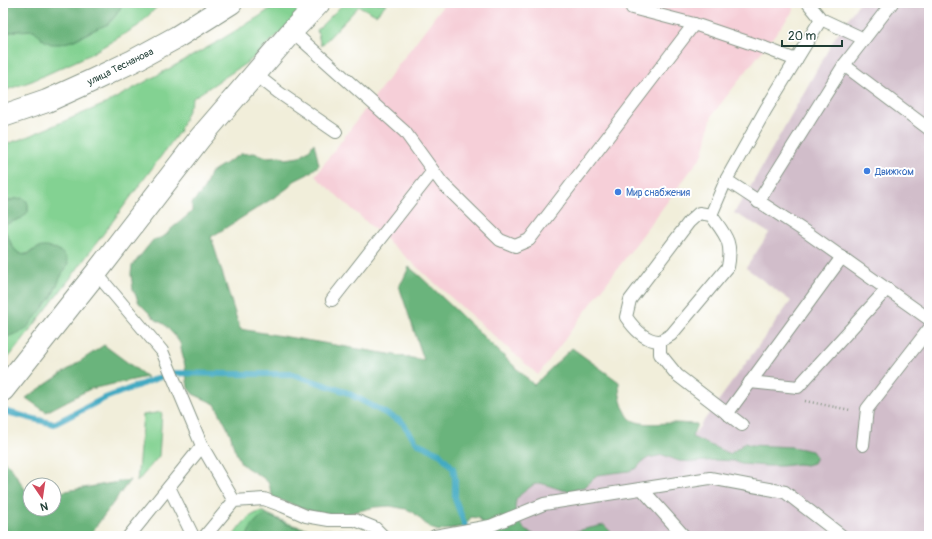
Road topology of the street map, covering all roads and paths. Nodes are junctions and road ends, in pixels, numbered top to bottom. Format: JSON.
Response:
{"nodes":[{"id":1,"x":231,"y":3,"type":"edge"},
{"id":2,"x":319,"y":3,"type":"edge"},
{"id":3,"x":631,"y":3,"type":"edge"},
{"id":4,"x":808,"y":3,"type":"edge"},
{"id":5,"x":892,"y":3,"type":"edge"},
{"id":6,"x":820,"y":19,"type":"junction"},
{"id":7,"x":694,"y":24,"type":"junction"},
{"id":8,"x":292,"y":32,"type":"junction"},
{"id":9,"x":864,"y":39,"type":"junction"},
{"id":10,"x":796,"y":60,"type":"junction"},
{"id":11,"x":844,"y":65,"type":"junction"},
{"id":12,"x":255,"y":74,"type":"junction"},
{"id":13,"x":3,"y":116,"type":"edge"},
{"id":14,"x":929,"y":129,"type":"edge"},
{"id":15,"x":336,"y":132,"type":"dead end"},
{"id":16,"x":433,"y":171,"type":"junction"},
{"id":17,"x":726,"y":180,"type":"junction"},
{"id":18,"x":758,"y":202,"type":"junction"},
{"id":19,"x":711,"y":215,"type":"junction"},
{"id":20,"x":842,"y":257,"type":"junction"},
{"id":21,"x":96,"y":273,"type":"junction"},
{"id":22,"x":887,"y":289,"type":"junction"},
{"id":23,"x":332,"y":300,"type":"dead end"},
{"id":24,"x":929,"y":319,"type":"edge"},
{"id":25,"x":929,"y":329,"type":"edge"},
{"id":26,"x":660,"y":341,"type":"junction"},
{"id":27,"x":750,"y":382,"type":"junction"},
{"id":28,"x":3,"y":390,"type":"edge"},
{"id":29,"x":727,"y":414,"type":"junction"},
{"id":30,"x":742,"y":425,"type":"dead end"},
{"id":31,"x":863,"y":445,"type":"dead end"},
{"id":32,"x":202,"y":446,"type":"junction"},
{"id":33,"x":169,"y":487,"type":"junction"},
{"id":34,"x":642,"y":489,"type":"junction"},
{"id":35,"x":234,"y":501,"type":"junction"},
{"id":36,"x":139,"y":531,"type":"edge"},
{"id":37,"x":437,"y":535,"type":"edge"},
{"id":38,"x":129,"y":536,"type":"edge"},
{"id":39,"x":193,"y":536,"type":"edge"},
{"id":40,"x":205,"y":536,"type":"edge"},
{"id":41,"x":383,"y":536,"type":"edge"},
{"id":42,"x":684,"y":536,"type":"edge"},
{"id":43,"x":842,"y":536,"type":"edge"}],
"edges":[{"from":1,"to":13,"type":"street","name":"улица Теснанова"},
{"from":2,"to":8,"type":"street"},
{"from":3,"to":7,"type":"lane"},
{"from":4,"to":6,"type":"lane"},
{"from":5,"to":9,"type":"lane"},
{"from":6,"to":9,"type":"lane"},
{"from":6,"to":10,"type":"lane"},
{"from":7,"to":10,"type":"lane"},
{"from":7,"to":16,"type":"lane"},
{"from":8,"to":12,"type":"street"},
{"from":8,"to":16,"type":"lane"},
{"from":9,"to":11,"type":"lane"},
{"from":10,"to":17,"type":"lane"},
{"from":11,"to":14,"type":"lane"},
{"from":11,"to":18,"type":"lane"},
{"from":12,"to":15,"type":"lane"},
{"from":12,"to":21,"type":"street"},
{"from":16,"to":23,"type":"lane"},
{"from":17,"to":18,"type":"lane"},
{"from":17,"to":19,"type":"lane"},
{"from":18,"to":20,"type":"lane"},
{"from":19,"to":26,"type":"lane"},
{"from":19,"to":26,"type":"lane"},
{"from":20,"to":22,"type":"lane"},
{"from":20,"to":27,"type":"lane"},
{"from":21,"to":28,"type":"street"},
{"from":21,"to":32,"type":"lane"},
{"from":22,"to":24,"type":"lane"},
{"from":22,"to":27,"type":"lane"},
{"from":25,"to":31,"type":"lane"},
{"from":26,"to":29,"type":"lane"},
{"from":27,"to":29,"type":"lane"},
{"from":29,"to":30,"type":"lane"},
{"from":32,"to":33,"type":"lane"},
{"from":32,"to":35,"type":"lane"},
{"from":33,"to":36,"type":"lane"},
{"from":33,"to":39,"type":"lane"},
{"from":34,"to":37,"type":"lane"},
{"from":34,"to":42,"type":"lane"},
{"from":34,"to":43,"type":"lane"},
{"from":35,"to":40,"type":"lane"},
{"from":35,"to":41,"type":"lane"},
{"from":36,"to":38,"type":"lane"}]}
